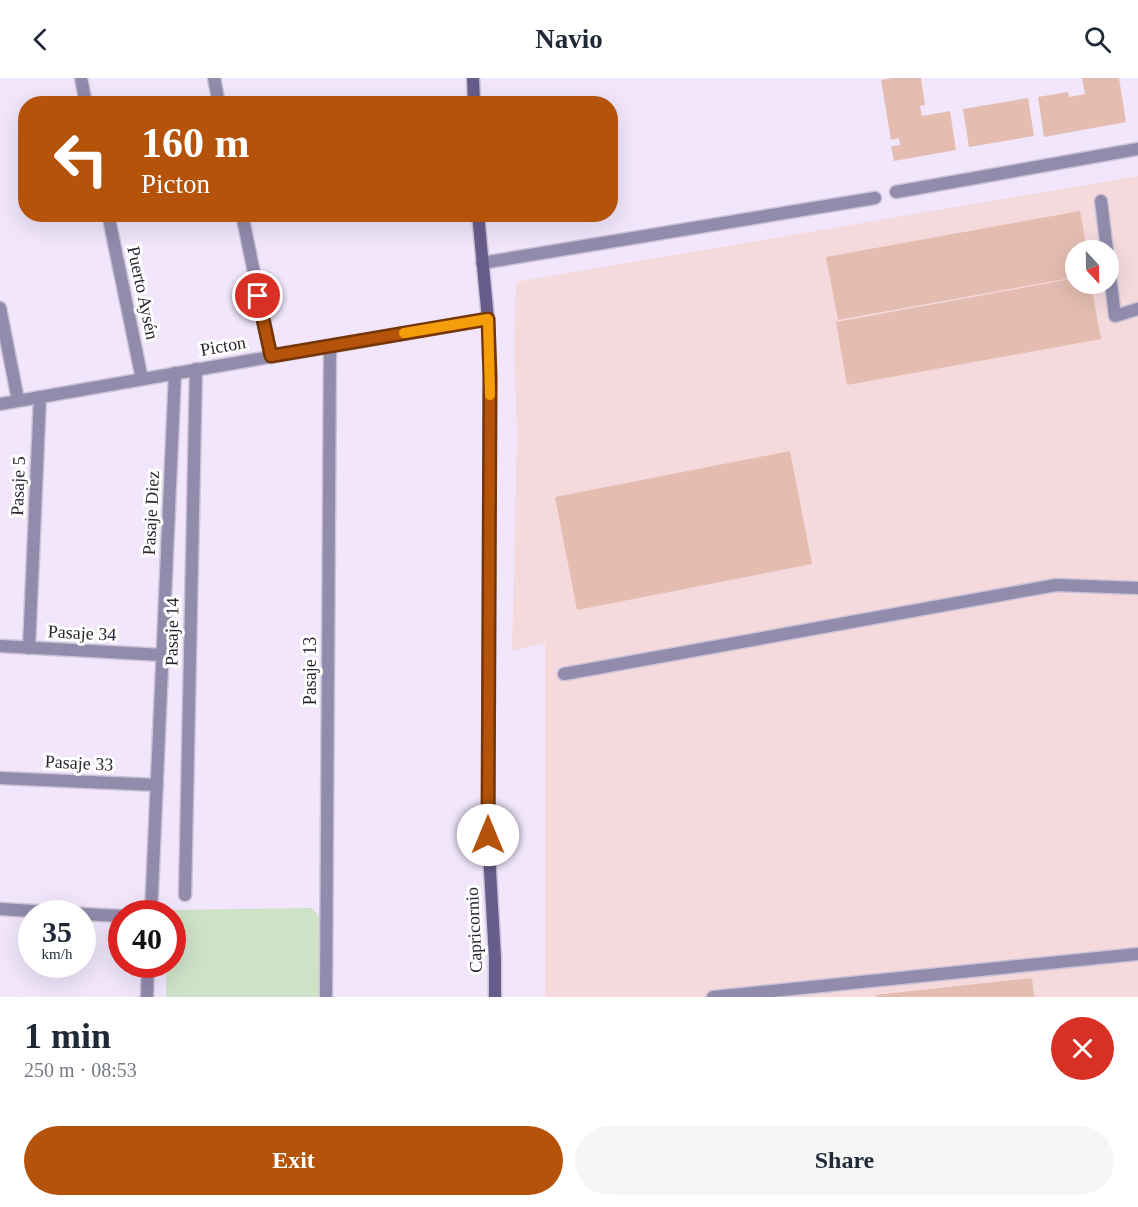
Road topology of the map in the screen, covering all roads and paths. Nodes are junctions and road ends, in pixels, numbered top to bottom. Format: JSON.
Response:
{"nodes":[{"id":1,"x":81,"y":78,"type":"edge"},
{"id":2,"x":214,"y":78,"type":"edge"},
{"id":3,"x":473,"y":78,"type":"edge"},
{"id":4,"x":84,"y":96,"type":"edge"},
{"id":5,"x":217,"y":96,"type":"edge"},
{"id":6,"x":474,"y":96,"type":"edge"},
{"id":7,"x":1138,"y":150,"type":"edge"},
{"id":8,"x":896,"y":192,"type":"dead end"},
{"id":9,"x":875,"y":198,"type":"dead end"},
{"id":10,"x":1101,"y":201,"type":"dead end"},
{"id":11,"x":110,"y":222,"type":"edge"},
{"id":12,"x":244,"y":222,"type":"edge"},
{"id":13,"x":479,"y":222,"type":"edge"},
{"id":14,"x":1106,"y":240,"type":"edge"},
{"id":15,"x":482,"y":262,"type":"junction"},
{"id":16,"x":1112,"y":294,"type":"edge"},
{"id":17,"x":0,"y":308,"type":"edge"},
{"id":18,"x":1138,"y":309,"type":"edge"},
{"id":19,"x":488,"y":319,"type":"junction"},
{"id":20,"x":330,"y":346,"type":"junction"},
{"id":21,"x":271,"y":356,"type":"junction"},
{"id":22,"x":196,"y":369,"type":"junction"},
{"id":23,"x":175,"y":373,"type":"junction"},
{"id":24,"x":142,"y":379,"type":"junction"},
{"id":25,"x":40,"y":397,"type":"junction"},
{"id":26,"x":18,"y":400,"type":"junction"},
{"id":27,"x":0,"y":404,"type":"edge"},
{"id":28,"x":1138,"y":588,"type":"edge"},
{"id":29,"x":0,"y":646,"type":"edge"},
{"id":30,"x":29,"y":648,"type":"junction"},
{"id":31,"x":163,"y":654,"type":"junction"},
{"id":32,"x":564,"y":674,"type":"dead end"},
{"id":33,"x":0,"y":778,"type":"edge"},
{"id":34,"x":157,"y":785,"type":"junction"},
{"id":35,"x":185,"y":895,"type":"dead end"},
{"id":36,"x":152,"y":900,"type":"edge"},
{"id":37,"x":0,"y":909,"type":"edge"},
{"id":38,"x":18,"y":910,"type":"edge"},
{"id":39,"x":1138,"y":954,"type":"edge"},
{"id":40,"x":148,"y":978,"type":"edge"},
{"id":41,"x":147,"y":997,"type":"edge"},
{"id":42,"x":326,"y":997,"type":"edge"},
{"id":43,"x":495,"y":997,"type":"edge"},
{"id":44,"x":713,"y":997,"type":"edge"}],
"edges":[{"from":1,"to":4,"type":"street"},
{"from":2,"to":5,"type":"street"},
{"from":3,"to":6,"type":"street"},
{"from":7,"to":8,"type":"street"},
{"from":9,"to":15,"type":"street"},
{"from":10,"to":14,"type":"street"},
{"from":11,"to":24,"type":"street","name":"Puerto Aysén"},
{"from":12,"to":21,"type":"street"},
{"from":13,"to":15,"type":"street","name":"Capricornio"},
{"from":15,"to":19,"type":"street","name":"Capricornio"},
{"from":16,"to":18,"type":"street"},
{"from":17,"to":26,"type":"street"},
{"from":19,"to":20,"type":"street","name":"Picton"},
{"from":19,"to":43,"type":"street","name":"Capricornio"},
{"from":20,"to":21,"type":"street","name":"Picton"},
{"from":20,"to":42,"type":"street","name":"Pasaje 13"},
{"from":21,"to":22,"type":"street","name":"Picton"},
{"from":22,"to":23,"type":"street","name":"Picton"},
{"from":22,"to":35,"type":"street","name":"Pasaje 14"},
{"from":23,"to":24,"type":"street","name":"Picton"},
{"from":23,"to":31,"type":"street","name":"Pasaje Diez"},
{"from":24,"to":25,"type":"street","name":"Picton"},
{"from":25,"to":26,"type":"street","name":"Picton"},
{"from":25,"to":30,"type":"street","name":"Pasaje 5"},
{"from":26,"to":27,"type":"street","name":"Picton"},
{"from":28,"to":32,"type":"street"},
{"from":29,"to":30,"type":"street","name":"Pasaje 34"},
{"from":30,"to":31,"type":"street","name":"Pasaje 34"},
{"from":31,"to":34,"type":"street","name":"Pasaje 14"},
{"from":33,"to":34,"type":"street","name":"Pasaje 33"},
{"from":34,"to":36,"type":"street","name":"Pasaje 14"},
{"from":37,"to":38,"type":"street"},
{"from":39,"to":44,"type":"street"},
{"from":40,"to":41,"type":"street"}]}
